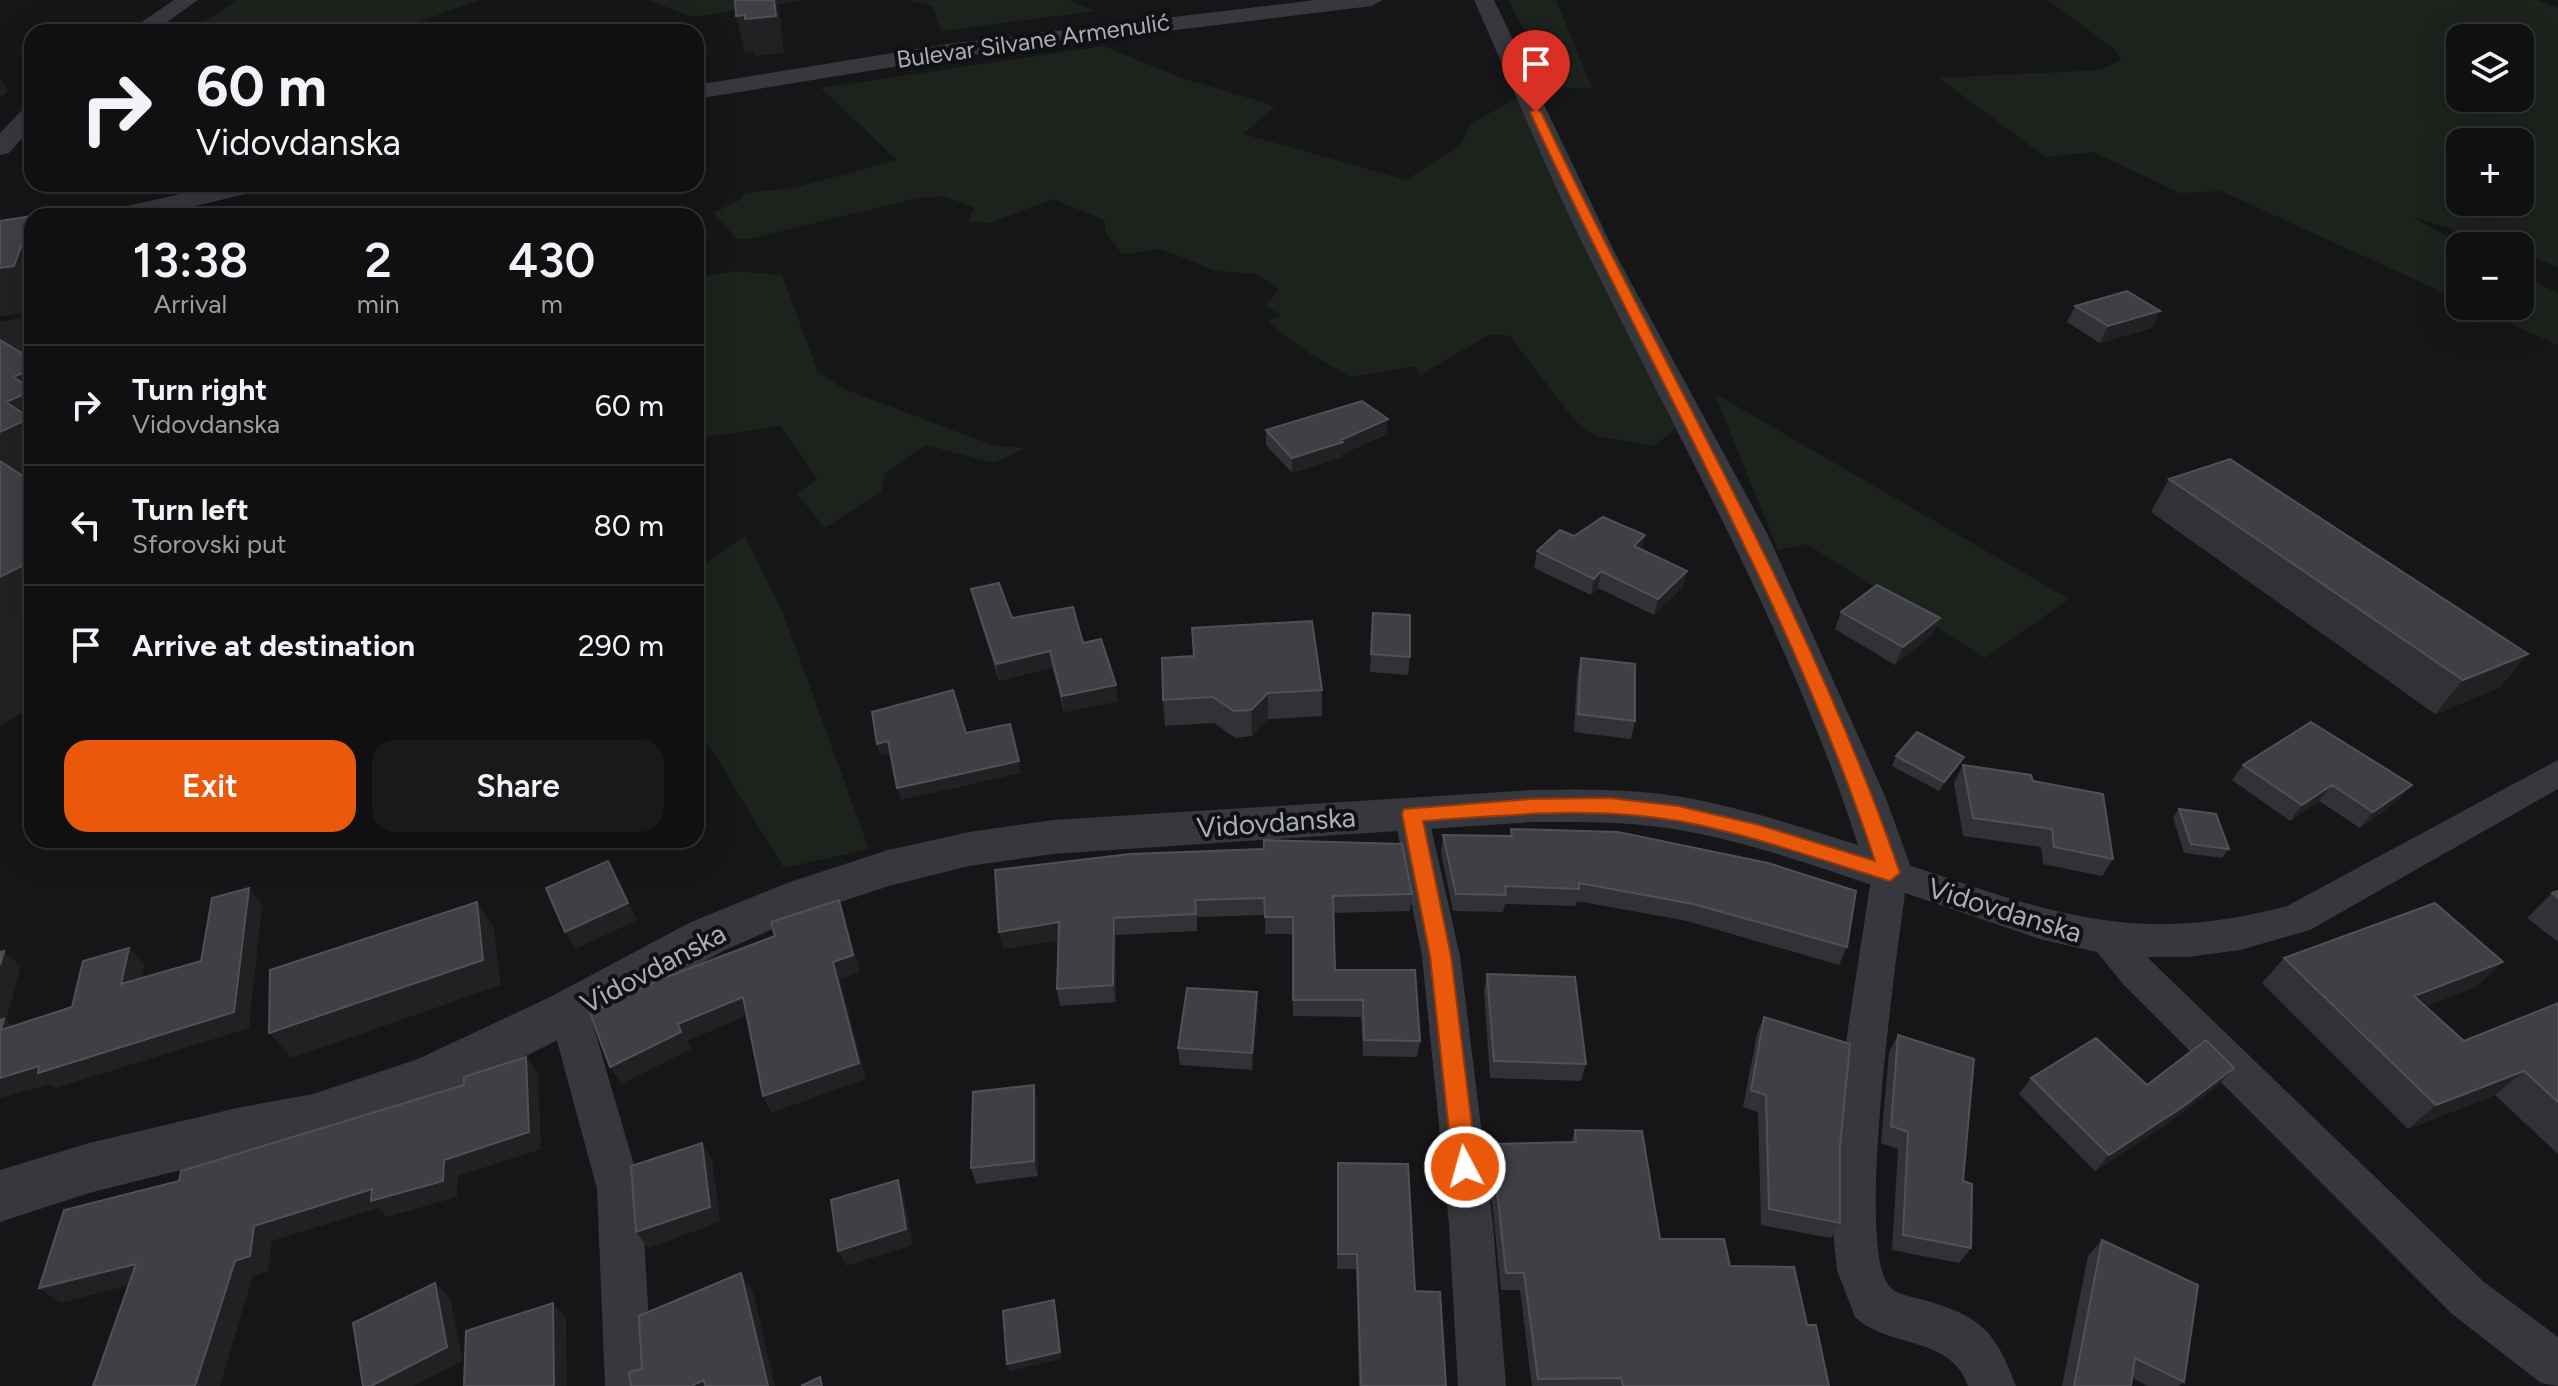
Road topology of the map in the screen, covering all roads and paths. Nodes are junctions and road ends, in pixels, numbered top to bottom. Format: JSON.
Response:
{"nodes":[{"id":1,"x":188,"y":0,"type":"edge"},
{"id":2,"x":1372,"y":0,"type":"edge"},
{"id":3,"x":1484,"y":0,"type":"edge"},
{"id":4,"x":150,"y":24,"type":"edge"},
{"id":5,"x":704,"y":90,"type":"edge"},
{"id":6,"x":24,"y":121,"type":"edge"},
{"id":7,"x":3,"y":142,"type":"edge"},
{"id":8,"x":223,"y":192,"type":"edge"},
{"id":9,"x":154,"y":208,"type":"edge"},
{"id":10,"x":2558,"y":773,"type":"edge"},
{"id":11,"x":1411,"y":814,"type":"junction"},
{"id":12,"x":1890,"y":873,"type":"junction"},
{"id":13,"x":2110,"y":941,"type":"junction"},
{"id":14,"x":569,"y":1011,"type":"junction"},
{"id":15,"x":0,"y":1196,"type":"edge"},
{"id":16,"x":2558,"y":1366,"type":"edge"},
{"id":17,"x":629,"y":1386,"type":"edge"},
{"id":18,"x":1482,"y":1386,"type":"edge"},
{"id":19,"x":1992,"y":1386,"type":"edge"}],
"edges":[{"from":1,"to":4,"type":"street"},
{"from":2,"to":5,"type":"street","name":"Bulevar Silvane Armenulić"},
{"from":3,"to":12,"type":"street"},
{"from":6,"to":7,"type":"street"},
{"from":8,"to":9,"type":"street"},
{"from":10,"to":13,"type":"street","name":"Vidovdanska"},
{"from":11,"to":12,"type":"street","name":"Vidovdanska"},
{"from":11,"to":14,"type":"street","name":"Vidovdanska"},
{"from":11,"to":18,"type":"street"},
{"from":12,"to":13,"type":"street","name":"Vidovdanska"},
{"from":12,"to":19,"type":"street"},
{"from":13,"to":16,"type":"street"},
{"from":14,"to":15,"type":"street","name":"Vidovdanska"},
{"from":14,"to":17,"type":"street"}]}
